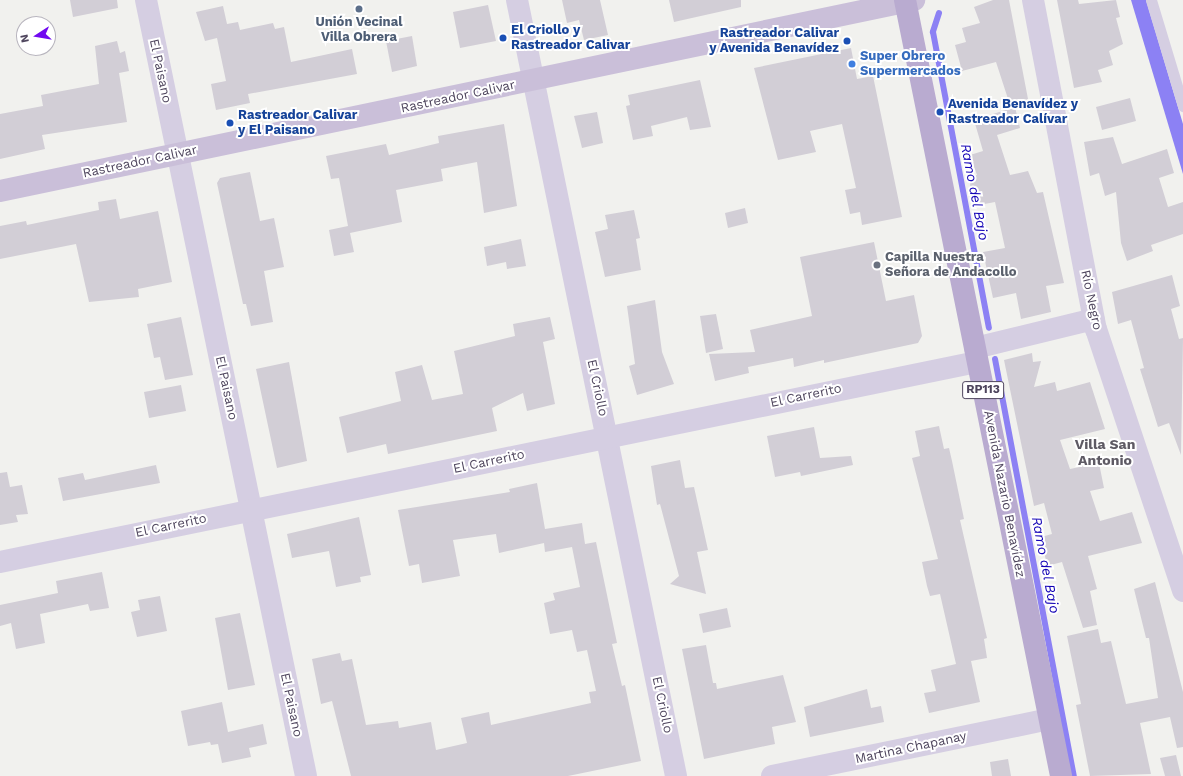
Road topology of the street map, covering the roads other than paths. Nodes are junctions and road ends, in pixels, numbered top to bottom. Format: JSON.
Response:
{"nodes":[{"id":1,"x":146,"y":0,"type":"edge"},
{"id":2,"x":517,"y":0,"type":"edge"},
{"id":3,"x":1033,"y":0,"type":"edge"},
{"id":4,"x":1151,"y":0,"type":"edge"},
{"id":5,"x":908,"y":1,"type":"edge"},
{"id":6,"x":534,"y":81,"type":"junction"},
{"id":7,"x":1183,"y":106,"type":"edge"},
{"id":8,"x":178,"y":154,"type":"junction"},
{"id":9,"x":0,"y":191,"type":"edge"},
{"id":10,"x":1094,"y":319,"type":"junction"},
{"id":11,"x":976,"y":355,"type":"junction"},
{"id":12,"x":607,"y":437,"type":"junction"},
{"id":13,"x":251,"y":510,"type":"junction"},
{"id":14,"x":0,"y":562,"type":"edge"},
{"id":15,"x":1183,"y":591,"type":"edge"},
{"id":16,"x":1049,"y":720,"type":"junction"},
{"id":17,"x":306,"y":776,"type":"edge"},
{"id":18,"x":676,"y":776,"type":"edge"},
{"id":19,"x":772,"y":776,"type":"edge"},
{"id":20,"x":1061,"y":776,"type":"edge"}],
"edges":[{"from":1,"to":8,"type":"street","name":"El Paisano"},
{"from":2,"to":6,"type":"street","name":"El Criollo"},
{"from":3,"to":10,"type":"street","name":"Río Negro"},
{"from":4,"to":7,"type":"lane"},
{"from":5,"to":6,"type":"main road","name":"Rastreador Calivar"},
{"from":5,"to":11,"type":"main road","name":"Avenida Nazario Benavídez","number":"RP113"},
{"from":6,"to":8,"type":"main road","name":"Rastreador Calivar"},
{"from":6,"to":12,"type":"street","name":"El Criollo"},
{"from":8,"to":9,"type":"main road","name":"Rastreador Calivar"},
{"from":8,"to":13,"type":"street","name":"El Paisano"},
{"from":10,"to":11,"type":"street","name":"El Carrerito"},
{"from":10,"to":15,"type":"street","name":"Río Negro"},
{"from":11,"to":12,"type":"street","name":"El Carrerito"},
{"from":11,"to":16,"type":"main road","name":"Avenida Nazario Benavídez","number":"RP113"},
{"from":12,"to":13,"type":"street","name":"El Carrerito"},
{"from":12,"to":18,"type":"street","name":"El Criollo"},
{"from":13,"to":14,"type":"street","name":"El Carrerito"},
{"from":13,"to":17,"type":"street","name":"El Paisano"},
{"from":16,"to":19,"type":"street","name":"Martina Chapanay"},
{"from":16,"to":20,"type":"main road","name":"Avenida Nazario Benavídez","number":"RP113"}]}
